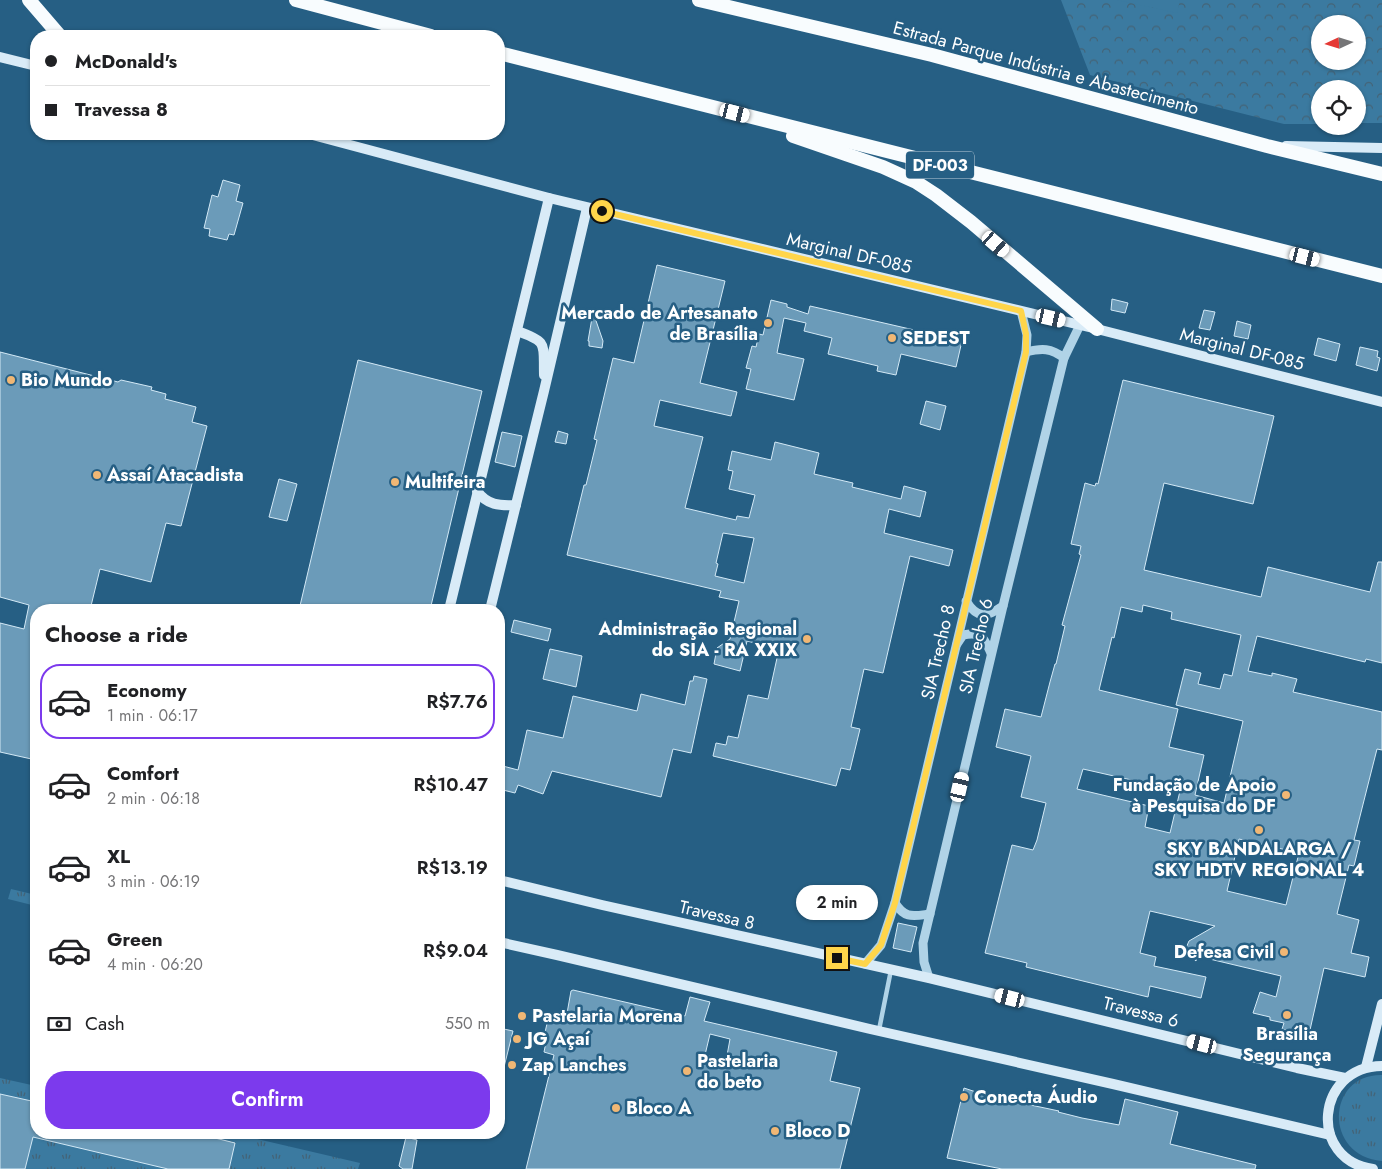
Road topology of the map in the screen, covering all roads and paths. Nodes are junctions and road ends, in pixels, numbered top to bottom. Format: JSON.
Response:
{"nodes":[{"id":1,"x":29,"y":0,"type":"edge"},
{"id":2,"x":296,"y":0,"type":"edge"},
{"id":3,"x":699,"y":0,"type":"edge"},
{"id":4,"x":55,"y":30,"type":"edge"},
{"id":5,"x":408,"y":30,"type":"edge"},
{"id":6,"x":505,"y":55,"type":"edge"},
{"id":7,"x":0,"y":57,"type":"edge"},
{"id":8,"x":30,"y":64,"type":"edge"},
{"id":9,"x":698,"y":103,"type":"junction"},
{"id":10,"x":330,"y":140,"type":"edge"},
{"id":11,"x":1267,"y":146,"type":"junction"},
{"id":12,"x":1382,"y":148,"type":"edge"},
{"id":13,"x":1382,"y":174,"type":"edge"},
{"id":14,"x":548,"y":198,"type":"junction"},
{"id":15,"x":587,"y":208,"type":"junction"},
{"id":16,"x":1382,"y":276,"type":"edge"},
{"id":17,"x":1021,"y":311,"type":"junction"},
{"id":18,"x":1080,"y":325,"type":"junction"},
{"id":19,"x":1097,"y":329,"type":"junction"},
{"id":20,"x":518,"y":331,"type":"junction"},
{"id":21,"x":1026,"y":352,"type":"junction"},
{"id":22,"x":1064,"y":358,"type":"junction"},
{"id":23,"x":544,"y":391,"type":"junction"},
{"id":24,"x":1382,"y":402,"type":"edge"},
{"id":25,"x":477,"y":491,"type":"junction"},
{"id":26,"x":516,"y":505,"type":"junction"},
{"id":27,"x":966,"y":601,"type":"junction"},
{"id":28,"x":450,"y":604,"type":"edge"},
{"id":29,"x":491,"y":604,"type":"edge"},
{"id":30,"x":1003,"y":606,"type":"junction"},
{"id":31,"x":956,"y":644,"type":"junction"},
{"id":32,"x":991,"y":654,"type":"junction"},
{"id":33,"x":505,"y":881,"type":"edge"},
{"id":34,"x":895,"y":903,"type":"junction"},
{"id":35,"x":930,"y":914,"type":"junction"},
{"id":36,"x":505,"y":943,"type":"edge"},
{"id":37,"x":865,"y":964,"type":"junction"},
{"id":38,"x":891,"y":970,"type":"junction"},
{"id":39,"x":929,"y":978,"type":"junction"},
{"id":40,"x":1382,"y":1004,"type":"edge"},
{"id":41,"x":878,"y":1031,"type":"junction"},
{"id":42,"x":1382,"y":1066,"type":"edge"},
{"id":43,"x":1366,"y":1067,"type":"junction"},
{"id":44,"x":1345,"y":1078,"type":"junction"},
{"id":45,"x":1330,"y":1135,"type":"junction"},
{"id":46,"x":1347,"y":1164,"type":"edge"},
{"id":47,"x":1373,"y":1169,"type":"edge"}],
"edges":[{"from":1,"to":4,"type":"highway"},
{"from":2,"to":5,"type":"highway"},
{"from":3,"to":11,"type":"highway","name":"Estrada Parque Indústria e Abastecimento"},
{"from":6,"to":9,"type":"highway","number":"DF-003"},
{"from":7,"to":8,"type":"main road"},
{"from":9,"to":16,"type":"highway","number":"DF-003"},
{"from":9,"to":19,"type":"highway"},
{"from":10,"to":14,"type":"main road","name":"Marginal DF-085"},
{"from":11,"to":12,"type":"main road"},
{"from":11,"to":13,"type":"highway","name":"Estrada Parque Indústria e Abastecimento"},
{"from":14,"to":15,"type":"main road","name":"Marginal DF-085"},
{"from":14,"to":20,"type":"main road"},
{"from":15,"to":17,"type":"main road","name":"Marginal DF-085"},
{"from":15,"to":23,"type":"main road"},
{"from":17,"to":18,"type":"main road","name":"Marginal DF-085"},
{"from":17,"to":21,"type":"street","name":"SIA Trecho 8"},
{"from":18,"to":19,"type":"main road","name":"Marginal DF-085"},
{"from":18,"to":22,"type":"street","name":"SIA Trecho 6"},
{"from":19,"to":24,"type":"main road","name":"Marginal DF-085"},
{"from":20,"to":23,"type":"main road"},
{"from":20,"to":25,"type":"main road"},
{"from":21,"to":22,"type":"street"},
{"from":21,"to":27,"type":"street","name":"SIA Trecho 8"},
{"from":22,"to":30,"type":"street","name":"SIA Trecho 6"},
{"from":23,"to":26,"type":"main road"},
{"from":25,"to":26,"type":"main road"},
{"from":25,"to":28,"type":"main road"},
{"from":26,"to":29,"type":"main road"},
{"from":27,"to":30,"type":"street"},
{"from":27,"to":31,"type":"street","name":"SIA Trecho 8"},
{"from":30,"to":32,"type":"street","name":"SIA Trecho 6"},
{"from":31,"to":32,"type":"street"},
{"from":31,"to":34,"type":"street","name":"SIA Trecho 8"},
{"from":32,"to":35,"type":"street","name":"SIA Trecho 6"},
{"from":33,"to":37,"type":"main road","name":"Travessa 8"},
{"from":34,"to":35,"type":"street"},
{"from":34,"to":37,"type":"street","name":"SIA Trecho 8"},
{"from":35,"to":39,"type":"street","name":"SIA Trecho 6"},
{"from":36,"to":41,"type":"main road"},
{"from":37,"to":38,"type":"main road","name":"Travessa 8"},
{"from":38,"to":39,"type":"main road","name":"Travessa 8"},
{"from":38,"to":41,"type":"street"},
{"from":39,"to":44,"type":"main road","name":"Travessa 6"},
{"from":40,"to":43,"type":"main road"},
{"from":41,"to":45,"type":"main road"},
{"from":42,"to":43,"type":"main road"},
{"from":43,"to":44,"type":"main road"},
{"from":44,"to":45,"type":"main road"},
{"from":45,"to":46,"type":"main road"},
{"from":46,"to":47,"type":"main road"}]}
